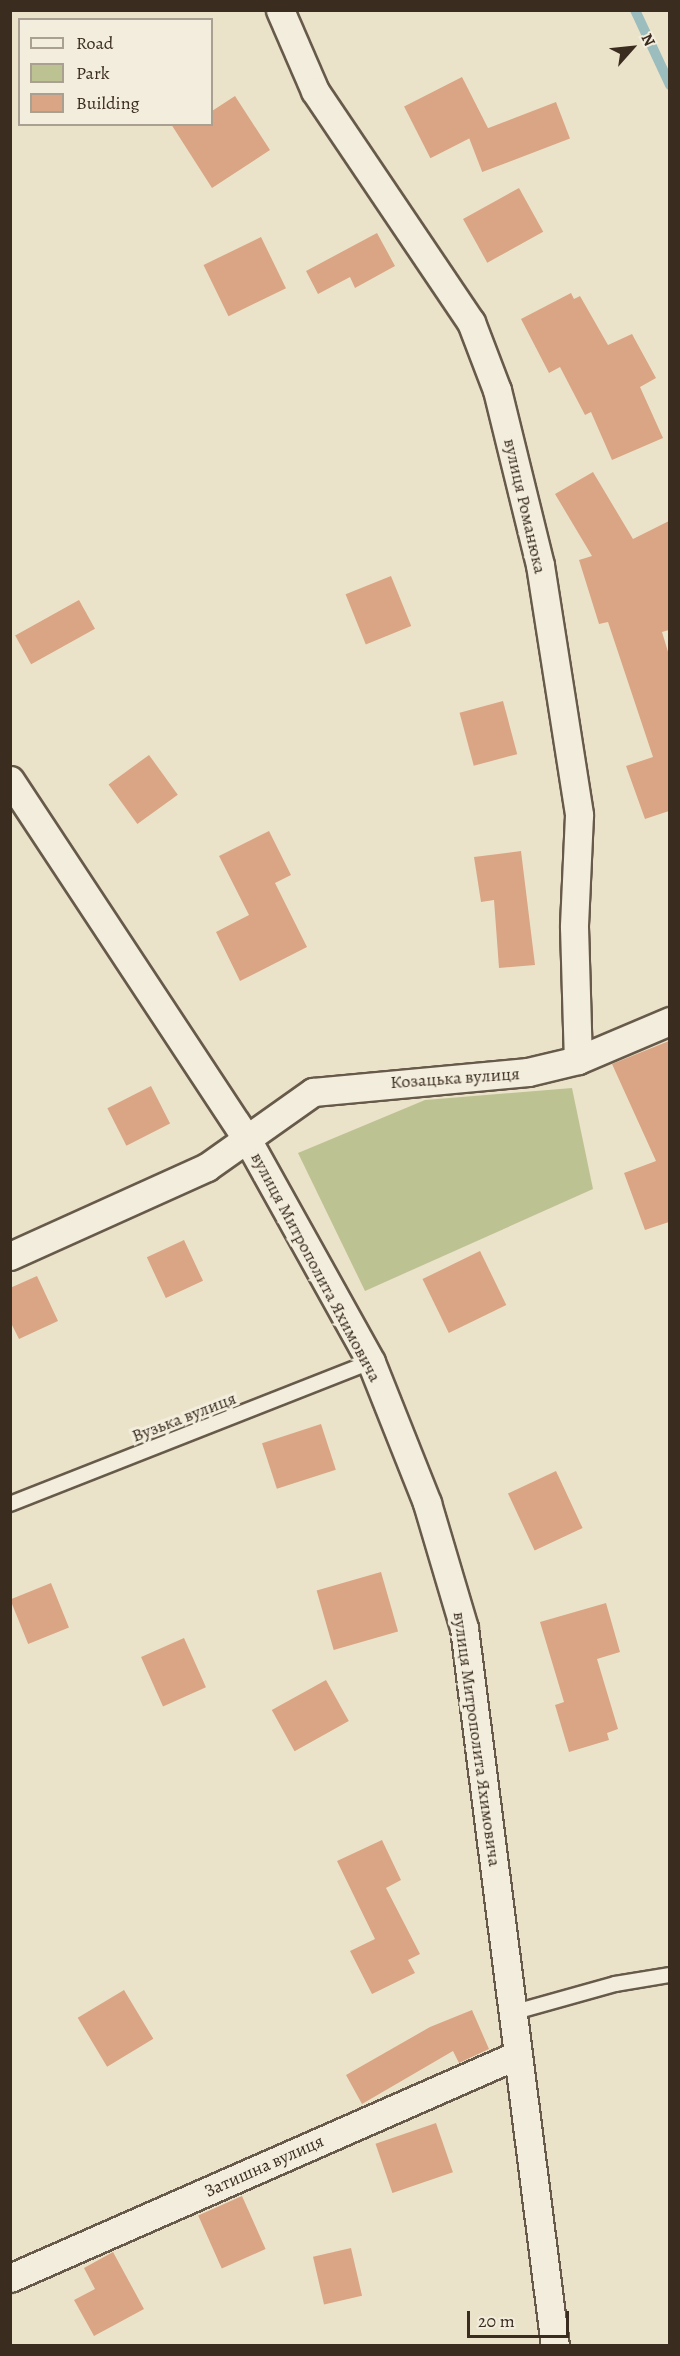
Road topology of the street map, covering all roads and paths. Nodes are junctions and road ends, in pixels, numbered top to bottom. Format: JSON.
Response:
{"nodes":[{"id":1,"x":280,"y":10,"type":"edge"},
{"id":2,"x":10,"y":780,"type":"edge"},
{"id":3,"x":669,"y":1022,"type":"edge"},
{"id":4,"x":578,"y":1060,"type":"junction"},
{"id":5,"x":247,"y":1139,"type":"junction"},
{"id":6,"x":10,"y":1256,"type":"edge"},
{"id":7,"x":371,"y":1362,"type":"junction"},
{"id":8,"x":10,"y":1504,"type":"edge"},
{"id":9,"x":669,"y":1975,"type":"edge"},
{"id":10,"x":515,"y":2012,"type":"junction"},
{"id":11,"x":518,"y":2055,"type":"junction"},
{"id":12,"x":10,"y":2278,"type":"edge"},
{"id":13,"x":555,"y":2346,"type":"edge"}],
"edges":[{"from":1,"to":4,"type":"street","name":"вулиця Романюка"},
{"from":2,"to":5,"type":"street","name":"вулиця Митрополита Яхимовича"},
{"from":3,"to":4,"type":"street","name":"Козацька вулиця"},
{"from":4,"to":5,"type":"street","name":"Козацька вулиця"},
{"from":5,"to":6,"type":"street","name":"Козацька вулиця"},
{"from":5,"to":7,"type":"street","name":"вулиця Митрополита Яхимовича"},
{"from":7,"to":8,"type":"lane","name":"Вузька вулиця"},
{"from":7,"to":10,"type":"street","name":"вулиця Митрополита Яхимовича"},
{"from":9,"to":10,"type":"lane"},
{"from":10,"to":11,"type":"street","name":"вулиця Митрополита Яхимовича"},
{"from":11,"to":12,"type":"street","name":"Затишна вулиця"},
{"from":11,"to":13,"type":"street","name":"вулиця Митрополита Яхимовича"}]}
